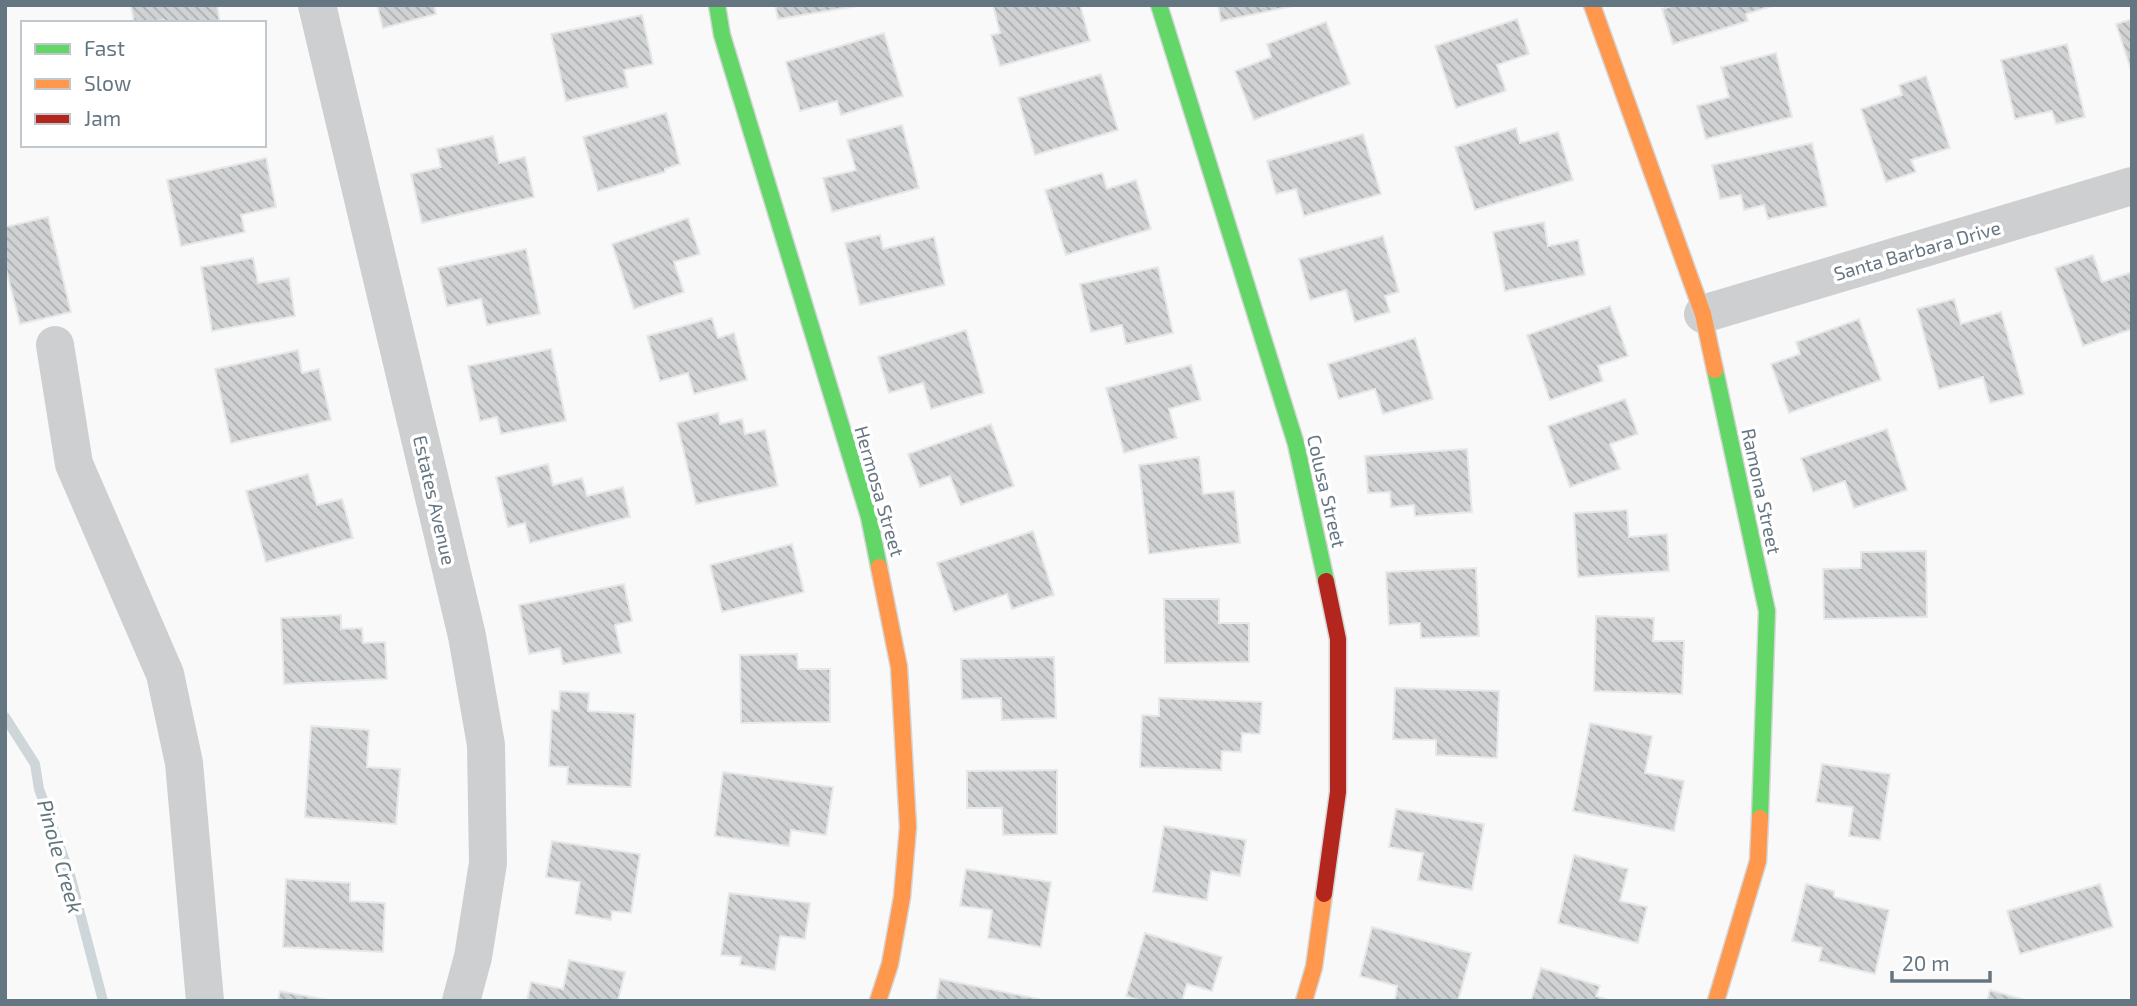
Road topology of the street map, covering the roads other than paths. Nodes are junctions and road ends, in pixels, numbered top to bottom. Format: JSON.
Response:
{"nodes":[{"id":1,"x":317,"y":5,"type":"edge"},
{"id":2,"x":716,"y":5,"type":"edge"},
{"id":3,"x":1159,"y":5,"type":"edge"},
{"id":4,"x":1592,"y":5,"type":"edge"},
{"id":5,"x":2132,"y":186,"type":"edge"},
{"id":6,"x":1703,"y":314,"type":"junction"},
{"id":7,"x":55,"y":345,"type":"dead end"},
{"id":8,"x":205,"y":1001,"type":"edge"},
{"id":9,"x":461,"y":1001,"type":"edge"},
{"id":10,"x":878,"y":1001,"type":"edge"},
{"id":11,"x":1304,"y":1001,"type":"edge"},
{"id":12,"x":1716,"y":1001,"type":"edge"}],
"edges":[{"from":1,"to":9,"type":"street","name":"Estates Avenue"},
{"from":2,"to":10,"type":"street","name":"Hermosa Street"},
{"from":3,"to":11,"type":"street","name":"Colusa Street"},
{"from":4,"to":6,"type":"street","name":"Ramona Street"},
{"from":5,"to":6,"type":"street","name":"Santa Barbara Drive"},
{"from":6,"to":12,"type":"street","name":"Ramona Street"},
{"from":7,"to":8,"type":"street"}]}
